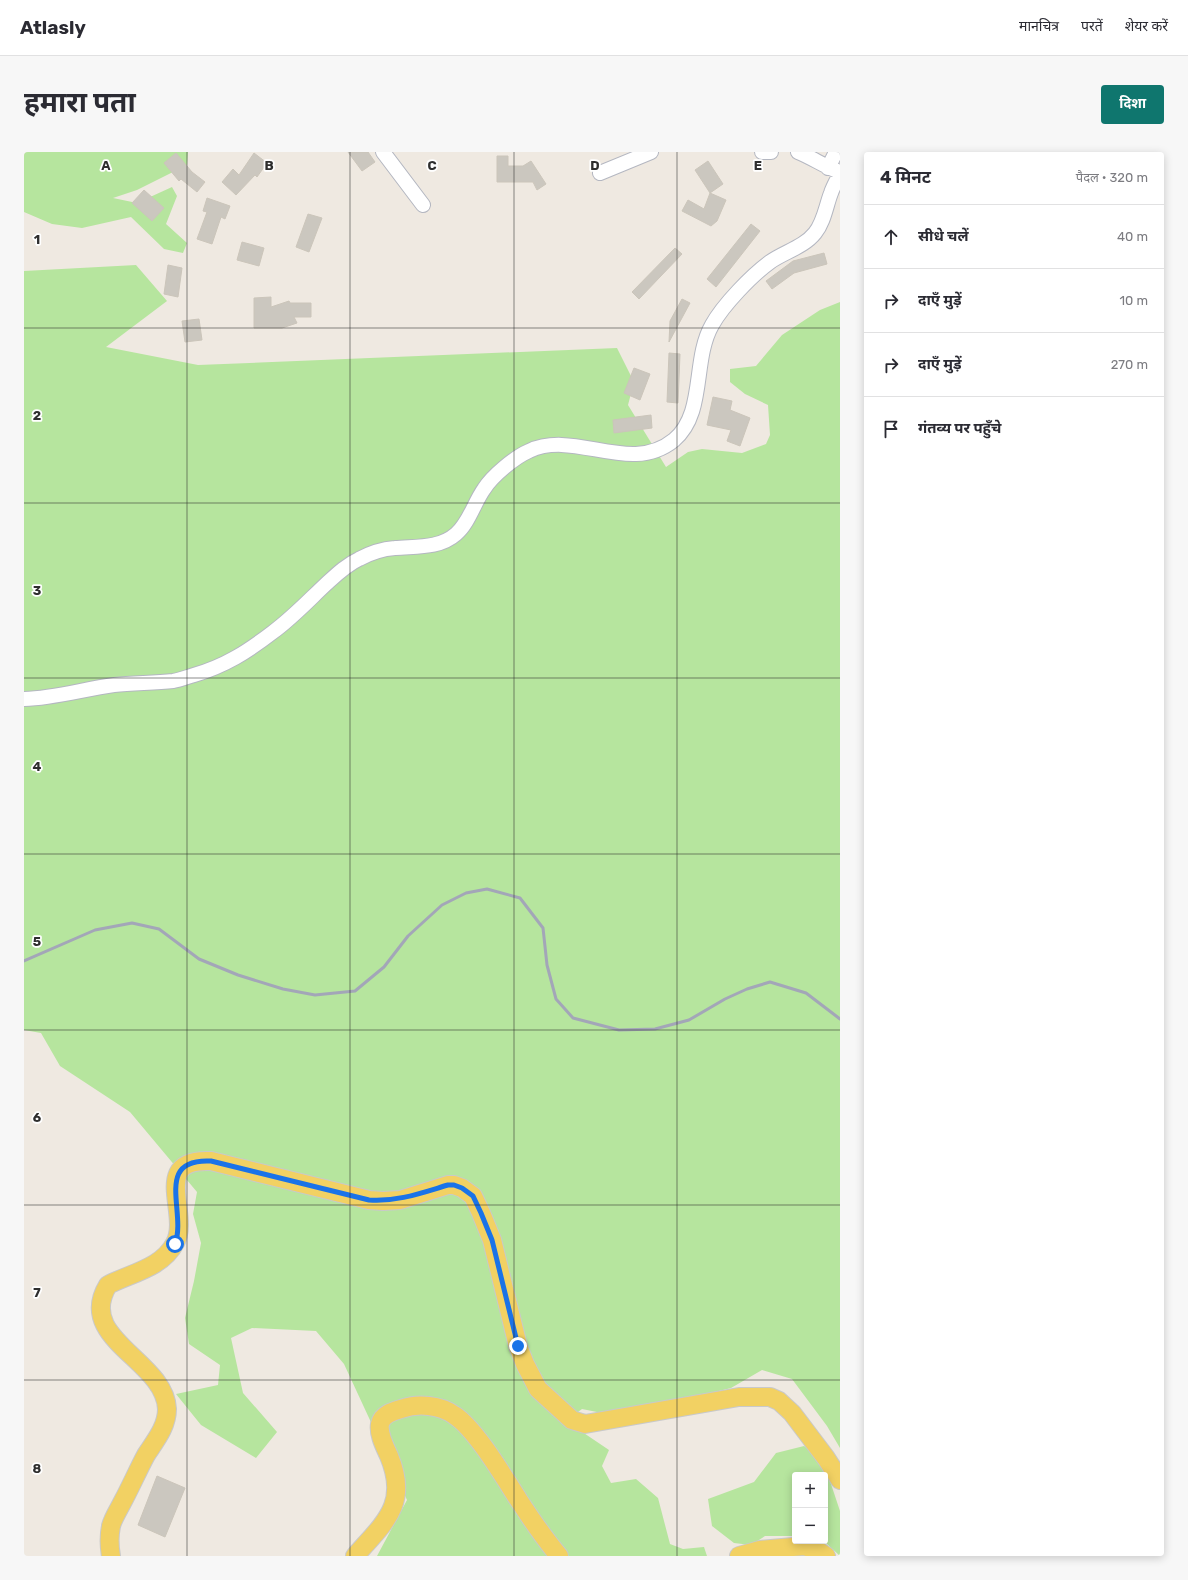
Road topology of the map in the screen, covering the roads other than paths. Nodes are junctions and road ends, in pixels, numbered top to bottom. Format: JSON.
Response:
{"nodes":[{"id":1,"x":383,"y":152,"type":"edge"},
{"id":2,"x":651,"y":152,"type":"edge"},
{"id":3,"x":762,"y":152,"type":"edge"},
{"id":4,"x":771,"y":152,"type":"edge"},
{"id":5,"x":798,"y":152,"type":"edge"},
{"id":6,"x":836,"y":152,"type":"edge"},
{"id":7,"x":836,"y":172,"type":"edge"},
{"id":8,"x":600,"y":173,"type":"dead end"},
{"id":9,"x":423,"y":205,"type":"dead end"},
{"id":10,"x":24,"y":699,"type":"edge"},
{"id":11,"x":840,"y":1480,"type":"edge"},
{"id":12,"x":111,"y":1556,"type":"edge"},
{"id":13,"x":355,"y":1556,"type":"edge"},
{"id":14,"x":559,"y":1556,"type":"edge"},
{"id":15,"x":739,"y":1556,"type":"edge"},
{"id":16,"x":826,"y":1556,"type":"edge"}],
"edges":[{"from":1,"to":9,"type":"street"},
{"from":2,"to":8,"type":"street"},
{"from":3,"to":4,"type":"street"},
{"from":5,"to":7,"type":"street"},
{"from":6,"to":7,"type":"street"},
{"from":7,"to":10,"type":"street"},
{"from":11,"to":12,"type":"main road"},
{"from":13,"to":14,"type":"main road"},
{"from":15,"to":16,"type":"main road"}]}
